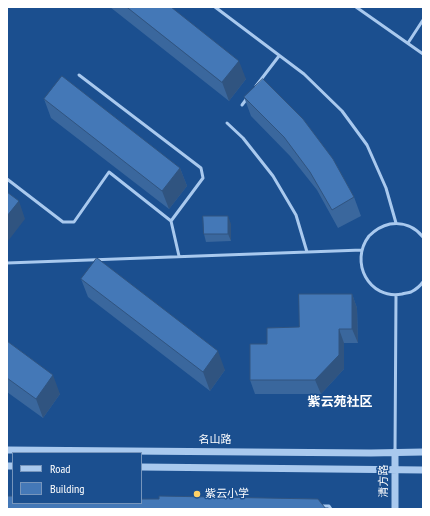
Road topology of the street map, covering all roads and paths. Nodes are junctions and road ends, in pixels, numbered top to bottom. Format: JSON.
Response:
{"nodes":[{"id":1,"x":216,"y":7,"type":"edge"},
{"id":2,"x":356,"y":7,"type":"edge"},
{"id":3,"x":423,"y":20,"type":"edge"},
{"id":4,"x":408,"y":43,"type":"junction"},
{"id":5,"x":423,"y":54,"type":"edge"},
{"id":6,"x":279,"y":56,"type":"junction"},
{"id":7,"x":78,"y":75,"type":"dead end"},
{"id":8,"x":256,"y":87,"type":"edge"},
{"id":9,"x":252,"y":93,"type":"edge"},
{"id":10,"x":242,"y":105,"type":"dead end"},
{"id":11,"x":227,"y":123,"type":"dead end"},
{"id":12,"x":7,"y":179,"type":"edge"},
{"id":13,"x":171,"y":221,"type":"junction"},
{"id":14,"x":396,"y":223,"type":"junction"},
{"id":15,"x":423,"y":236,"type":"edge"},
{"id":16,"x":362,"y":250,"type":"junction"},
{"id":17,"x":307,"y":252,"type":"junction"},
{"id":18,"x":179,"y":256,"type":"junction"},
{"id":19,"x":7,"y":263,"type":"edge"},
{"id":20,"x":423,"y":282,"type":"edge"},
{"id":21,"x":396,"y":295,"type":"junction"},
{"id":22,"x":7,"y":450,"type":"edge"},
{"id":23,"x":395,"y":452,"type":"junction"},
{"id":24,"x":423,"y":452,"type":"edge"},
{"id":25,"x":142,"y":467,"type":"edge"},
{"id":26,"x":423,"y":470,"type":"edge"},
{"id":27,"x":395,"y":471,"type":"junction"},
{"id":28,"x":321,"y":506,"type":"edge"},
{"id":29,"x":331,"y":509,"type":"edge"},
{"id":30,"x":395,"y":509,"type":"edge"}],
"edges":[{"from":1,"to":6,"type":"lane"},
{"from":2,"to":4,"type":"lane"},
{"from":3,"to":4,"type":"lane"},
{"from":4,"to":5,"type":"lane"},
{"from":6,"to":8,"type":"lane"},
{"from":6,"to":14,"type":"lane"},
{"from":7,"to":13,"type":"lane"},
{"from":9,"to":10,"type":"lane"},
{"from":11,"to":17,"type":"lane"},
{"from":12,"to":13,"type":"lane"},
{"from":13,"to":18,"type":"lane"},
{"from":14,"to":15,"type":"lane"},
{"from":14,"to":16,"type":"lane"},
{"from":16,"to":17,"type":"lane"},
{"from":16,"to":21,"type":"lane"},
{"from":17,"to":18,"type":"lane"},
{"from":18,"to":19,"type":"lane"},
{"from":20,"to":21,"type":"lane"},
{"from":21,"to":23,"type":"lane"},
{"from":22,"to":23,"type":"street","name":"名山路"},
{"from":23,"to":24,"type":"street","name":"名山路"},
{"from":23,"to":27,"type":"street","name":"清方路"},
{"from":25,"to":27,"type":"street"},
{"from":26,"to":27,"type":"street"},
{"from":27,"to":30,"type":"street","name":"清方路"},
{"from":28,"to":29,"type":"lane"}]}
